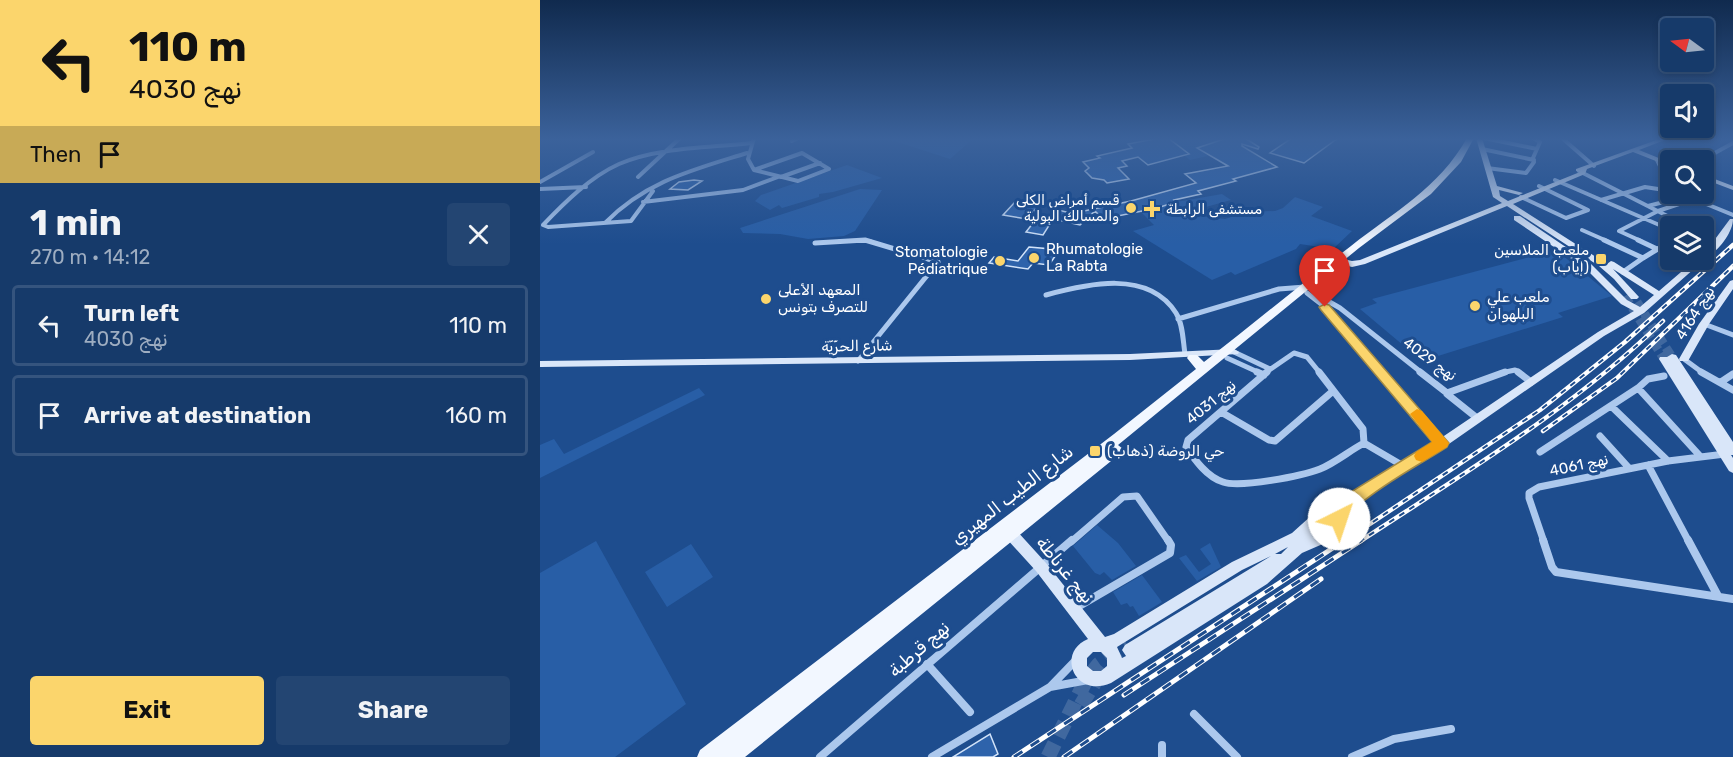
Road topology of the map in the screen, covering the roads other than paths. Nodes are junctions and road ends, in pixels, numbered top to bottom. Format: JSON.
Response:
{"nodes":[{"id":1,"x":555,"y":173,"type":"edge"},
{"id":2,"x":606,"y":173,"type":"edge"},
{"id":3,"x":643,"y":173,"type":"edge"},
{"id":4,"x":685,"y":173,"type":"edge"},
{"id":5,"x":766,"y":173,"type":"edge"},
{"id":6,"x":790,"y":173,"type":"edge"},
{"id":7,"x":818,"y":173,"type":"edge"},
{"id":8,"x":1455,"y":173,"type":"edge"},
{"id":9,"x":1484,"y":173,"type":"edge"},
{"id":10,"x":1489,"y":173,"type":"edge"},
{"id":11,"x":1576,"y":173,"type":"edge"},
{"id":12,"x":1586,"y":173,"type":"edge"},
{"id":13,"x":639,"y":177,"type":"dead end"},
{"id":14,"x":779,"y":177,"type":"junction"},
{"id":15,"x":1558,"y":181,"type":"junction"},
{"id":16,"x":1714,"y":181,"type":"edge"},
{"id":17,"x":540,"y":182,"type":"edge"},
{"id":18,"x":587,"y":187,"type":"junction"},
{"id":19,"x":1541,"y":187,"type":"junction"},
{"id":20,"x":1660,"y":187,"type":"edge"},
{"id":21,"x":1493,"y":188,"type":"junction"},
{"id":22,"x":1733,"y":188,"type":"edge"},
{"id":23,"x":540,"y":189,"type":"edge"},
{"id":24,"x":653,"y":191,"type":"dead end"},
{"id":25,"x":1622,"y":192,"type":"junction"},
{"id":26,"x":1520,"y":195,"type":"junction"},
{"id":27,"x":644,"y":200,"type":"junction"},
{"id":28,"x":1602,"y":200,"type":"junction"},
{"id":29,"x":626,"y":201,"type":"junction"},
{"id":30,"x":1660,"y":203,"type":"edge"},
{"id":31,"x":1680,"y":204,"type":"edge"},
{"id":32,"x":1703,"y":204,"type":"edge"},
{"id":33,"x":1648,"y":206,"type":"junction"},
{"id":34,"x":1508,"y":207,"type":"junction"},
{"id":35,"x":1658,"y":211,"type":"junction"},
{"id":36,"x":1733,"y":215,"type":"edge"},
{"id":37,"x":1668,"y":216,"type":"edge"},
{"id":38,"x":1645,"y":218,"type":"junction"},
{"id":39,"x":1733,"y":221,"type":"edge"},
{"id":40,"x":606,"y":223,"type":"junction"},
{"id":41,"x":1660,"y":225,"type":"edge"},
{"id":42,"x":1582,"y":230,"type":"dead end"},
{"id":43,"x":815,"y":243,"type":"dead end"},
{"id":44,"x":1715,"y":246,"type":"edge"},
{"id":45,"x":1660,"y":247,"type":"edge"},
{"id":46,"x":1657,"y":249,"type":"junction"},
{"id":47,"x":1643,"y":258,"type":"junction"},
{"id":48,"x":1342,"y":262,"type":"junction"},
{"id":49,"x":1688,"y":270,"type":"edge"},
{"id":50,"x":1623,"y":272,"type":"junction"},
{"id":51,"x":1730,"y":289,"type":"edge"},
{"id":52,"x":1311,"y":294,"type":"junction"},
{"id":53,"x":1046,"y":295,"type":"dead end"},
{"id":54,"x":1659,"y":295,"type":"junction"},
{"id":55,"x":1641,"y":311,"type":"junction"},
{"id":56,"x":1179,"y":319,"type":"junction"},
{"id":57,"x":1704,"y":324,"type":"junction"},
{"id":58,"x":1733,"y":335,"type":"edge"},
{"id":59,"x":1226,"y":355,"type":"junction"},
{"id":60,"x":1184,"y":356,"type":"junction"},
{"id":61,"x":1668,"y":358,"type":"tunnel mouth"},
{"id":62,"x":1684,"y":359,"type":"joint"},
{"id":63,"x":858,"y":361,"type":"junction"},
{"id":64,"x":540,"y":363,"type":"edge"},
{"id":65,"x":1270,"y":369,"type":"junction"},
{"id":66,"x":1204,"y":370,"type":"junction"},
{"id":67,"x":1733,"y":374,"type":"edge"},
{"id":68,"x":1264,"y":375,"type":"junction"},
{"id":69,"x":1664,"y":376,"type":"dead end"},
{"id":70,"x":1531,"y":382,"type":"junction"},
{"id":71,"x":1721,"y":382,"type":"junction"},
{"id":72,"x":1638,"y":388,"type":"junction"},
{"id":73,"x":1733,"y":390,"type":"edge"},
{"id":74,"x":1333,"y":391,"type":"junction"},
{"id":75,"x":1447,"y":393,"type":"junction"},
{"id":76,"x":1611,"y":406,"type":"junction"},
{"id":77,"x":1221,"y":412,"type":"junction"},
{"id":78,"x":1477,"y":418,"type":"junction"},
{"id":79,"x":1600,"y":436,"type":"dead end"},
{"id":80,"x":1364,"y":443,"type":"junction"},
{"id":81,"x":1442,"y":443,"type":"junction"},
{"id":82,"x":1540,"y":452,"type":"dead end"},
{"id":83,"x":1730,"y":453,"type":"edge"},
{"id":84,"x":1700,"y":456,"type":"junction"},
{"id":85,"x":1668,"y":461,"type":"junction"},
{"id":86,"x":1648,"y":465,"type":"junction"},
{"id":87,"x":1404,"y":467,"type":"junction"},
{"id":88,"x":1629,"y":468,"type":"junction"},
{"id":89,"x":1733,"y":468,"type":"edge"},
{"id":90,"x":1352,"y":500,"type":"junction"},
{"id":91,"x":1313,"y":521,"type":"junction"},
{"id":92,"x":1011,"y":533,"type":"junction"},
{"id":93,"x":1329,"y":533,"type":"junction"},
{"id":94,"x":1300,"y":541,"type":"junction"},
{"id":95,"x":1041,"y":567,"type":"junction"},
{"id":96,"x":1718,"y":596,"type":"junction"},
{"id":97,"x":1733,"y":599,"type":"edge"},
{"id":98,"x":1074,"y":609,"type":"junction"},
{"id":99,"x":1090,"y":631,"type":"junction"},
{"id":100,"x":1102,"y":645,"type":"junction"},
{"id":101,"x":1128,"y":647,"type":"tunnel mouth"},
{"id":102,"x":1083,"y":653,"type":"junction"},
{"id":103,"x":927,"y":664,"type":"junction"},
{"id":104,"x":1109,"y":675,"type":"junction"},
{"id":105,"x":1093,"y":680,"type":"junction"},
{"id":106,"x":1050,"y":687,"type":"junction"},
{"id":107,"x":970,"y":712,"type":"dead end"},
{"id":108,"x":1194,"y":714,"type":"dead end"},
{"id":109,"x":1451,"y":729,"type":"dead end"},
{"id":110,"x":1162,"y":745,"type":"dead end"},
{"id":111,"x":707,"y":757,"type":"edge"},
{"id":112,"x":730,"y":757,"type":"edge"},
{"id":113,"x":820,"y":757,"type":"edge"},
{"id":114,"x":932,"y":757,"type":"edge"},
{"id":115,"x":1162,"y":757,"type":"edge"},
{"id":116,"x":1237,"y":757,"type":"edge"},
{"id":117,"x":1352,"y":757,"type":"edge"}],
"edges":[{"from":1,"to":17,"type":"street"},
{"from":2,"to":18,"type":"street"},
{"from":3,"to":13,"type":"street"},
{"from":4,"to":29,"type":"street"},
{"from":5,"to":14,"type":"street"},
{"from":6,"to":14,"type":"street"},
{"from":7,"to":14,"type":"street"},
{"from":8,"to":48,"type":"main road","name":"شارع الطيب المهيري"},
{"from":9,"to":34,"type":"street"},
{"from":10,"to":21,"type":"street"},
{"from":11,"to":15,"type":"street"},
{"from":12,"to":25,"type":"street"},
{"from":14,"to":27,"type":"street"},
{"from":15,"to":19,"type":"street"},
{"from":15,"to":28,"type":"street"},
{"from":16,"to":22,"type":"street"},
{"from":18,"to":23,"type":"street"},
{"from":18,"to":40,"type":"street"},
{"from":19,"to":26,"type":"street"},
{"from":19,"to":26,"type":"street"},
{"from":20,"to":25,"type":"street"},
{"from":21,"to":26,"type":"street"},
{"from":21,"to":34,"type":"street"},
{"from":24,"to":27,"type":"street"},
{"from":25,"to":28,"type":"street"},
{"from":25,"to":33,"type":"street"},
{"from":26,"to":34,"type":"street"},
{"from":27,"to":29,"type":"street"},
{"from":27,"to":40,"type":"street"},
{"from":28,"to":38,"type":"street"},
{"from":29,"to":40,"type":"street"},
{"from":30,"to":33,"type":"street"},
{"from":31,"to":35,"type":"street"},
{"from":32,"to":36,"type":"street"},
{"from":33,"to":35,"type":"street"},
{"from":34,"to":34,"type":"street"},
{"from":34,"to":48,"type":"street"},
{"from":34,"to":50,"type":"street"},
{"from":34,"to":55,"type":"street"},
{"from":35,"to":37,"type":"street"},
{"from":35,"to":38,"type":"street"},
{"from":38,"to":41,"type":"street"},
{"from":38,"to":46,"type":"street"},
{"from":39,"to":44,"type":"street"},
{"from":42,"to":47,"type":"street"},
{"from":43,"to":63,"type":"street"},
{"from":45,"to":46,"type":"street"},
{"from":46,"to":47,"type":"street"},
{"from":47,"to":50,"type":"street"},
{"from":48,"to":52,"type":"main road","name":"شارع الطيب المهيري"},
{"from":49,"to":54,"type":"street"},
{"from":50,"to":54,"type":"street"},
{"from":51,"to":57,"type":"street","name":"نهج 4164"},
{"from":52,"to":56,"type":"street"},
{"from":52,"to":59,"type":"main road","name":"شارع الطيب المهيري"},
{"from":52,"to":75,"type":"street","name":"نهج 4029"},
{"from":52,"to":81,"type":"street"},
{"from":53,"to":56,"type":"street"},
{"from":54,"to":55,"type":"street"},
{"from":55,"to":70,"type":"street"},
{"from":56,"to":60,"type":"street"},
{"from":57,"to":58,"type":"street"},
{"from":57,"to":62,"type":"street","name":"نهج 4164"},
{"from":59,"to":60,"type":"street","name":"شارع الحرّيّة"},
{"from":59,"to":65,"type":"street"},
{"from":59,"to":66,"type":"main road","name":"شارع الطيب المهيري"},
{"from":59,"to":68,"type":"street"},
{"from":59,"to":92,"type":"main road","name":"شارع الطيب المهيري"},
{"from":60,"to":63,"type":"street","name":"شارع الحرّيّة"},
{"from":60,"to":66,"type":"main road"},
{"from":61,"to":83,"type":"street"},
{"from":62,"to":71,"type":"street"},
{"from":63,"to":64,"type":"street","name":"شارع الحرّيّة"},
{"from":65,"to":68,"type":"street","name":"نهج 4031"},
{"from":65,"to":74,"type":"street","name":"نهج 4031"},
{"from":66,"to":111,"type":"main road","name":"شارع الطيب المهيري"},
{"from":67,"to":71,"type":"street"},
{"from":68,"to":77,"type":"street","name":"نهج 4031"},
{"from":69,"to":72,"type":"street"},
{"from":70,"to":75,"type":"street","name":"نهج 4029"},
{"from":70,"to":78,"type":"street"},
{"from":71,"to":73,"type":"street"},
{"from":72,"to":76,"type":"street"},
{"from":72,"to":84,"type":"street"},
{"from":74,"to":77,"type":"street"},
{"from":74,"to":80,"type":"street","name":"نهج 4031"},
{"from":75,"to":78,"type":"street"},
{"from":76,"to":82,"type":"street"},
{"from":76,"to":85,"type":"street"},
{"from":77,"to":80,"type":"street","name":"نهج 4031"},
{"from":78,"to":81,"type":"street"},
{"from":79,"to":88,"type":"street"},
{"from":80,"to":87,"type":"street"},
{"from":81,"to":87,"type":"street"},
{"from":83,"to":84,"type":"street","name":"نهج 4061"},
{"from":83,"to":89,"type":"street"},
{"from":84,"to":85,"type":"street","name":"نهج 4061"},
{"from":85,"to":86,"type":"street","name":"نهج 4061"},
{"from":86,"to":88,"type":"street","name":"نهج 4061"},
{"from":86,"to":96,"type":"street"},
{"from":87,"to":90,"type":"street"},
{"from":88,"to":96,"type":"street","name":"نهج 4061"},
{"from":90,"to":91,"type":"street"},
{"from":90,"to":93,"type":"street"},
{"from":91,"to":93,"type":"street"},
{"from":91,"to":94,"type":"street"},
{"from":92,"to":95,"type":"street","name":"نهج غرناطة"},
{"from":92,"to":112,"type":"main road","name":"شارع الطيب المهيري"},
{"from":93,"to":94,"type":"street"},
{"from":94,"to":100,"type":"street"},
{"from":94,"to":101,"type":"street"},
{"from":94,"to":104,"type":"street"},
{"from":95,"to":98,"type":"street","name":"نهج غرناطة"},
{"from":95,"to":98,"type":"street","name":"نهج قرطبة"},
{"from":95,"to":103,"type":"street","name":"نهج قرطبة"},
{"from":96,"to":97,"type":"street"},
{"from":98,"to":99,"type":"street","name":"نهج غرناطة"},
{"from":99,"to":100,"type":"street","name":"نهج غرناطة"},
{"from":99,"to":102,"type":"street"},
{"from":100,"to":102,"type":"street"},
{"from":100,"to":104,"type":"street"},
{"from":102,"to":105,"type":"street"},
{"from":102,"to":106,"type":"street"},
{"from":103,"to":107,"type":"street"},
{"from":103,"to":113,"type":"street","name":"نهج قرطبة"},
{"from":104,"to":105,"type":"street"},
{"from":105,"to":106,"type":"street"},
{"from":106,"to":114,"type":"street"},
{"from":108,"to":116,"type":"street"},
{"from":109,"to":117,"type":"street"},
{"from":110,"to":115,"type":"street"}]}
